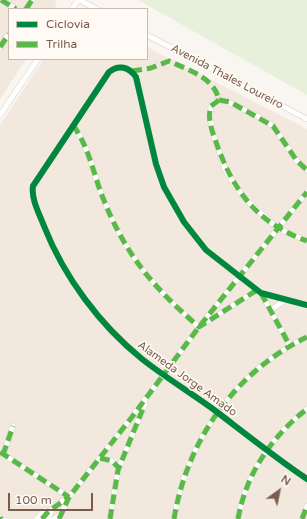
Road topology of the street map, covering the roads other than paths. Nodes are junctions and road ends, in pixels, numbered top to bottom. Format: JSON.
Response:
{"nodes":[{"id":1,"x":0,"y":0,"type":"edge"},
{"id":2,"x":78,"y":0,"type":"edge"},
{"id":3,"x":14,"y":8,"type":"edge"},
{"id":4,"x":95,"y":8,"type":"edge"},
{"id":5,"x":8,"y":35,"type":"edge"},
{"id":6,"x":148,"y":36,"type":"edge"},
{"id":7,"x":0,"y":47,"type":"edge"},
{"id":8,"x":37,"y":60,"type":"edge"},
{"id":9,"x":0,"y":115,"type":"edge"},
{"id":10,"x":307,"y":120,"type":"edge"},
{"id":11,"x":74,"y":125,"type":"junction"},
{"id":12,"x":307,"y":170,"type":"edge"},
{"id":13,"x":307,"y":192,"type":"edge"},
{"id":14,"x":279,"y":229,"type":"junction"},
{"id":15,"x":307,"y":241,"type":"edge"},
{"id":16,"x":240,"y":278,"type":"junction"},
{"id":17,"x":259,"y":292,"type":"junction"},
{"id":18,"x":285,"y":300,"type":"junction"},
{"id":19,"x":307,"y":305,"type":"edge"},
{"id":20,"x":271,"y":310,"type":"junction"},
{"id":21,"x":199,"y":327,"type":"junction"},
{"id":22,"x":307,"y":337,"type":"edge"},
{"id":23,"x":290,"y":346,"type":"junction"},
{"id":24,"x":163,"y":374,"type":"junction"},
{"id":25,"x":148,"y":395,"type":"junction"},
{"id":26,"x":307,"y":410,"type":"edge"},
{"id":27,"x":217,"y":412,"type":"junction"},
{"id":28,"x":13,"y":426,"type":"dead end"},
{"id":29,"x":266,"y":451,"type":"junction"},
{"id":30,"x":2,"y":454,"type":"edge"},
{"id":31,"x":100,"y":458,"type":"junction"},
{"id":32,"x":119,"y":468,"type":"junction"},
{"id":33,"x":307,"y":479,"type":"edge"},
{"id":34,"x":69,"y":497,"type":"junction"},
{"id":35,"x":307,"y":506,"type":"edge"},
{"id":36,"x":52,"y":510,"type":"junction"},
{"id":37,"x":60,"y":517,"type":"edge"},
{"id":38,"x":37,"y":519,"type":"edge"},
{"id":39,"x":42,"y":519,"type":"edge"},
{"id":40,"x":48,"y":519,"type":"edge"},
{"id":41,"x":54,"y":519,"type":"edge"},
{"id":42,"x":110,"y":519,"type":"edge"},
{"id":43,"x":174,"y":519,"type":"edge"},
{"id":44,"x":238,"y":519,"type":"edge"},
{"id":45,"x":302,"y":519,"type":"edge"}],
"edges":[{"from":1,"to":3,"type":"street"},
{"from":2,"to":4,"type":"street"},
{"from":5,"to":7,"type":"street"},
{"from":6,"to":10,"type":"street","name":"Avenida Thales Loureiro"},
{"from":8,"to":9,"type":"street"},
{"from":11,"to":16,"type":"street"},
{"from":11,"to":21,"type":"street"},
{"from":11,"to":24,"type":"street","name":"Alameda Jorge Amado"},
{"from":12,"to":14,"type":"street"},
{"from":13,"to":14,"type":"street"},
{"from":14,"to":15,"type":"street"},
{"from":14,"to":16,"type":"street"},
{"from":16,"to":17,"type":"street"},
{"from":16,"to":21,"type":"street"},
{"from":17,"to":18,"type":"street"},
{"from":17,"to":20,"type":"street"},
{"from":17,"to":21,"type":"street"},
{"from":18,"to":19,"type":"street"},
{"from":18,"to":20,"type":"street"},
{"from":20,"to":23,"type":"street"},
{"from":21,"to":24,"type":"street"},
{"from":22,"to":23,"type":"street"},
{"from":23,"to":27,"type":"street"},
{"from":24,"to":25,"type":"street"},
{"from":24,"to":27,"type":"street","name":"Alameda Jorge Amado"},
{"from":25,"to":31,"type":"street"},
{"from":25,"to":32,"type":"street"},
{"from":26,"to":29,"type":"street"},
{"from":27,"to":29,"type":"street","name":"Alameda Jorge Amado"},
{"from":27,"to":43,"type":"street"},
{"from":28,"to":30,"type":"street"},
{"from":29,"to":33,"type":"street","name":"Alameda Jorge Amado"},
{"from":29,"to":44,"type":"street"},
{"from":30,"to":34,"type":"street"},
{"from":31,"to":32,"type":"street"},
{"from":31,"to":34,"type":"street"},
{"from":32,"to":42,"type":"street"},
{"from":34,"to":36,"type":"street"},
{"from":34,"to":37,"type":"street"},
{"from":35,"to":45,"type":"street"},
{"from":36,"to":38,"type":"street"},
{"from":36,"to":39,"type":"street"},
{"from":36,"to":40,"type":"street"},
{"from":37,"to":41,"type":"street"}]}
